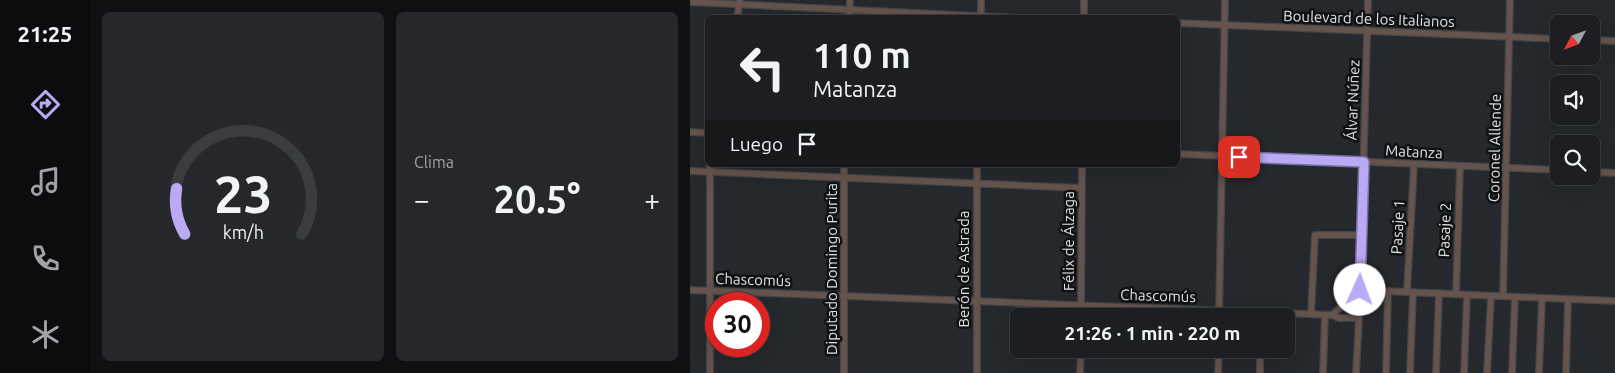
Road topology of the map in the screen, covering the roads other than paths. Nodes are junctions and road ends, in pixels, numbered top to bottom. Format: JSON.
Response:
{"nodes":[{"id":1,"x":850,"y":0,"type":"edge"},
{"id":2,"x":981,"y":0,"type":"edge"},
{"id":3,"x":1084,"y":0,"type":"edge"},
{"id":4,"x":1225,"y":0,"type":"edge"},
{"id":5,"x":1368,"y":0,"type":"edge"},
{"id":6,"x":1510,"y":0,"type":"edge"},
{"id":7,"x":690,"y":2,"type":"edge"},
{"id":8,"x":740,"y":2,"type":"edge"},
{"id":9,"x":850,"y":10,"type":"junction"},
{"id":10,"x":738,"y":15,"type":"edge"},
{"id":11,"x":849,"y":15,"type":"edge"},
{"id":12,"x":944,"y":15,"type":"edge"},
{"id":13,"x":981,"y":15,"type":"edge"},
{"id":14,"x":1084,"y":15,"type":"edge"},
{"id":15,"x":1180,"y":24,"type":"edge"},
{"id":16,"x":1224,"y":25,"type":"junction"},
{"id":17,"x":1368,"y":32,"type":"junction"},
{"id":18,"x":1510,"y":37,"type":"junction"},
{"id":19,"x":1550,"y":39,"type":"edge"},
{"id":20,"x":1600,"y":40,"type":"edge"},
{"id":21,"x":1615,"y":41,"type":"edge"},
{"id":22,"x":690,"y":132,"type":"edge"},
{"id":23,"x":705,"y":133,"type":"edge"},
{"id":24,"x":1180,"y":154,"type":"edge"},
{"id":25,"x":1223,"y":157,"type":"junction"},
{"id":26,"x":1364,"y":162,"type":"junction"},
{"id":27,"x":1414,"y":165,"type":"junction"},
{"id":28,"x":844,"y":167,"type":"edge"},
{"id":29,"x":976,"y":167,"type":"edge"},
{"id":30,"x":1082,"y":167,"type":"edge"},
{"id":31,"x":1460,"y":167,"type":"junction"},
{"id":32,"x":710,"y":168,"type":"edge"},
{"id":33,"x":1507,"y":168,"type":"junction"},
{"id":34,"x":1550,"y":170,"type":"edge"},
{"id":35,"x":690,"y":171,"type":"edge"},
{"id":36,"x":1600,"y":172,"type":"edge"},
{"id":37,"x":1615,"y":173,"type":"edge"},
{"id":38,"x":844,"y":178,"type":"junction"},
{"id":39,"x":976,"y":183,"type":"junction"},
{"id":40,"x":1082,"y":188,"type":"junction"},
{"id":41,"x":1362,"y":235,"type":"junction"},
{"id":42,"x":690,"y":290,"type":"edge"},
{"id":43,"x":1360,"y":290,"type":"junction"},
{"id":44,"x":1388,"y":290,"type":"junction"},
{"id":45,"x":709,"y":291,"type":"junction"},
{"id":46,"x":1410,"y":291,"type":"junction"},
{"id":47,"x":1439,"y":293,"type":"junction"},
{"id":48,"x":1456,"y":294,"type":"junction"},
{"id":49,"x":1467,"y":294,"type":"junction"},
{"id":50,"x":1491,"y":296,"type":"junction"},
{"id":51,"x":1503,"y":296,"type":"junction"},
{"id":52,"x":1515,"y":296,"type":"junction"},
{"id":53,"x":844,"y":297,"type":"junction"},
{"id":54,"x":1542,"y":298,"type":"junction"},
{"id":55,"x":1568,"y":299,"type":"junction"},
{"id":56,"x":978,"y":301,"type":"junction"},
{"id":57,"x":1615,"y":301,"type":"edge"},
{"id":58,"x":1082,"y":305,"type":"junction"},
{"id":59,"x":1082,"y":308,"type":"edge"},
{"id":60,"x":1128,"y":308,"type":"edge"},
{"id":61,"x":1219,"y":308,"type":"edge"},
{"id":62,"x":1295,"y":314,"type":"edge"},
{"id":63,"x":1311,"y":314,"type":"junction"},
{"id":64,"x":1325,"y":315,"type":"junction"},
{"id":65,"x":1332,"y":315,"type":"junction"},
{"id":66,"x":1081,"y":358,"type":"edge"},
{"id":67,"x":1219,"y":358,"type":"edge"},
{"id":68,"x":1260,"y":358,"type":"edge"},
{"id":69,"x":710,"y":373,"type":"edge"},
{"id":70,"x":844,"y":373,"type":"edge"},
{"id":71,"x":977,"y":373,"type":"edge"},
{"id":72,"x":1080,"y":373,"type":"edge"},
{"id":73,"x":1218,"y":373,"type":"edge"},
{"id":74,"x":1260,"y":373,"type":"edge"},
{"id":75,"x":1323,"y":373,"type":"edge"},
{"id":76,"x":1356,"y":373,"type":"edge"},
{"id":77,"x":1386,"y":373,"type":"edge"},
{"id":78,"x":1410,"y":373,"type":"edge"},
{"id":79,"x":1436,"y":373,"type":"edge"},
{"id":80,"x":1464,"y":373,"type":"edge"},
{"id":81,"x":1487,"y":373,"type":"edge"},
{"id":82,"x":1512,"y":373,"type":"edge"},
{"id":83,"x":1539,"y":373,"type":"edge"},
{"id":84,"x":1566,"y":373,"type":"edge"}],
"edges":[{"from":1,"to":9,"type":"street"},
{"from":2,"to":13,"type":"street"},
{"from":3,"to":14,"type":"street"},
{"from":4,"to":16,"type":"street"},
{"from":5,"to":17,"type":"street","name":"Álvar Núñez"},
{"from":6,"to":18,"type":"street","name":"Coronel Allende"},
{"from":7,"to":8,"type":"street"},
{"from":8,"to":9,"type":"street"},
{"from":8,"to":10,"type":"street"},
{"from":9,"to":11,"type":"street"},
{"from":9,"to":12,"type":"street"},
{"from":15,"to":16,"type":"street","name":"Boulevard de los Italianos"},
{"from":16,"to":17,"type":"street","name":"Boulevard de los Italianos"},
{"from":16,"to":25,"type":"street"},
{"from":17,"to":18,"type":"street","name":"Boulevard de los Italianos"},
{"from":17,"to":26,"type":"street","name":"Álvar Núñez"},
{"from":18,"to":19,"type":"street","name":"Boulevard de los Italianos"},
{"from":18,"to":33,"type":"street","name":"Coronel Allende"},
{"from":20,"to":21,"type":"street"},
{"from":22,"to":23,"type":"street"},
{"from":24,"to":25,"type":"street","name":"Matanza"},
{"from":25,"to":26,"type":"street","name":"Matanza"},
{"from":25,"to":61,"type":"street"},
{"from":26,"to":27,"type":"street","name":"Matanza"},
{"from":26,"to":41,"type":"street","name":"Álvar Núñez"},
{"from":27,"to":31,"type":"street","name":"Matanza"},
{"from":27,"to":46,"type":"street","name":"Pasaje 1"},
{"from":28,"to":38,"type":"street","name":"Diputado Domingo Purita"},
{"from":29,"to":39,"type":"street","name":"Berón de Astrada"},
{"from":30,"to":40,"type":"street","name":"Félix de Álzaga"},
{"from":31,"to":33,"type":"street","name":"Matanza"},
{"from":31,"to":48,"type":"street","name":"Pasaje 2"},
{"from":32,"to":35,"type":"street"},
{"from":32,"to":38,"type":"street"},
{"from":32,"to":45,"type":"street"},
{"from":33,"to":34,"type":"street","name":"Matanza"},
{"from":33,"to":51,"type":"street","name":"Coronel Allende"},
{"from":36,"to":37,"type":"street"},
{"from":38,"to":39,"type":"street"},
{"from":38,"to":53,"type":"street","name":"Diputado Domingo Purita"},
{"from":39,"to":40,"type":"street"},
{"from":39,"to":56,"type":"street","name":"Berón de Astrada"},
{"from":40,"to":58,"type":"street","name":"Félix de Álzaga"},
{"from":41,"to":43,"type":"street","name":"Álvar Núñez"},
{"from":41,"to":63,"type":"street"},
{"from":42,"to":45,"type":"street","name":"Chascomús"},
{"from":43,"to":44,"type":"street"},
{"from":43,"to":65,"type":"street"},
{"from":44,"to":46,"type":"street"},
{"from":44,"to":77,"type":"street"},
{"from":45,"to":53,"type":"street","name":"Chascomús"},
{"from":45,"to":69,"type":"street"},
{"from":46,"to":47,"type":"street"},
{"from":46,"to":78,"type":"street","name":"Pasaje 1"},
{"from":47,"to":48,"type":"street"},
{"from":47,"to":79,"type":"street"},
{"from":48,"to":49,"type":"street"},
{"from":49,"to":50,"type":"street"},
{"from":49,"to":80,"type":"street"},
{"from":50,"to":51,"type":"street"},
{"from":50,"to":81,"type":"street"},
{"from":51,"to":52,"type":"street"},
{"from":52,"to":54,"type":"street"},
{"from":52,"to":82,"type":"street"},
{"from":53,"to":56,"type":"street","name":"Chascomús"},
{"from":53,"to":70,"type":"street","name":"Diputado Domingo Purita"},
{"from":54,"to":55,"type":"street"},
{"from":54,"to":83,"type":"street"},
{"from":55,"to":57,"type":"street"},
{"from":55,"to":84,"type":"street"},
{"from":56,"to":58,"type":"street","name":"Chascomús"},
{"from":56,"to":71,"type":"street","name":"Berón de Astrada"},
{"from":58,"to":59,"type":"street","name":"Félix de Álzaga"},
{"from":58,"to":60,"type":"street","name":"Chascomús"},
{"from":62,"to":63,"type":"street","name":"Chascomús"},
{"from":63,"to":64,"type":"street","name":"Chascomús"},
{"from":64,"to":65,"type":"street","name":"Chascomús"},
{"from":64,"to":75,"type":"street"},
{"from":65,"to":76,"type":"street","name":"Chascomús"},
{"from":66,"to":72,"type":"street"},
{"from":67,"to":73,"type":"street"},
{"from":68,"to":74,"type":"street"}]}
